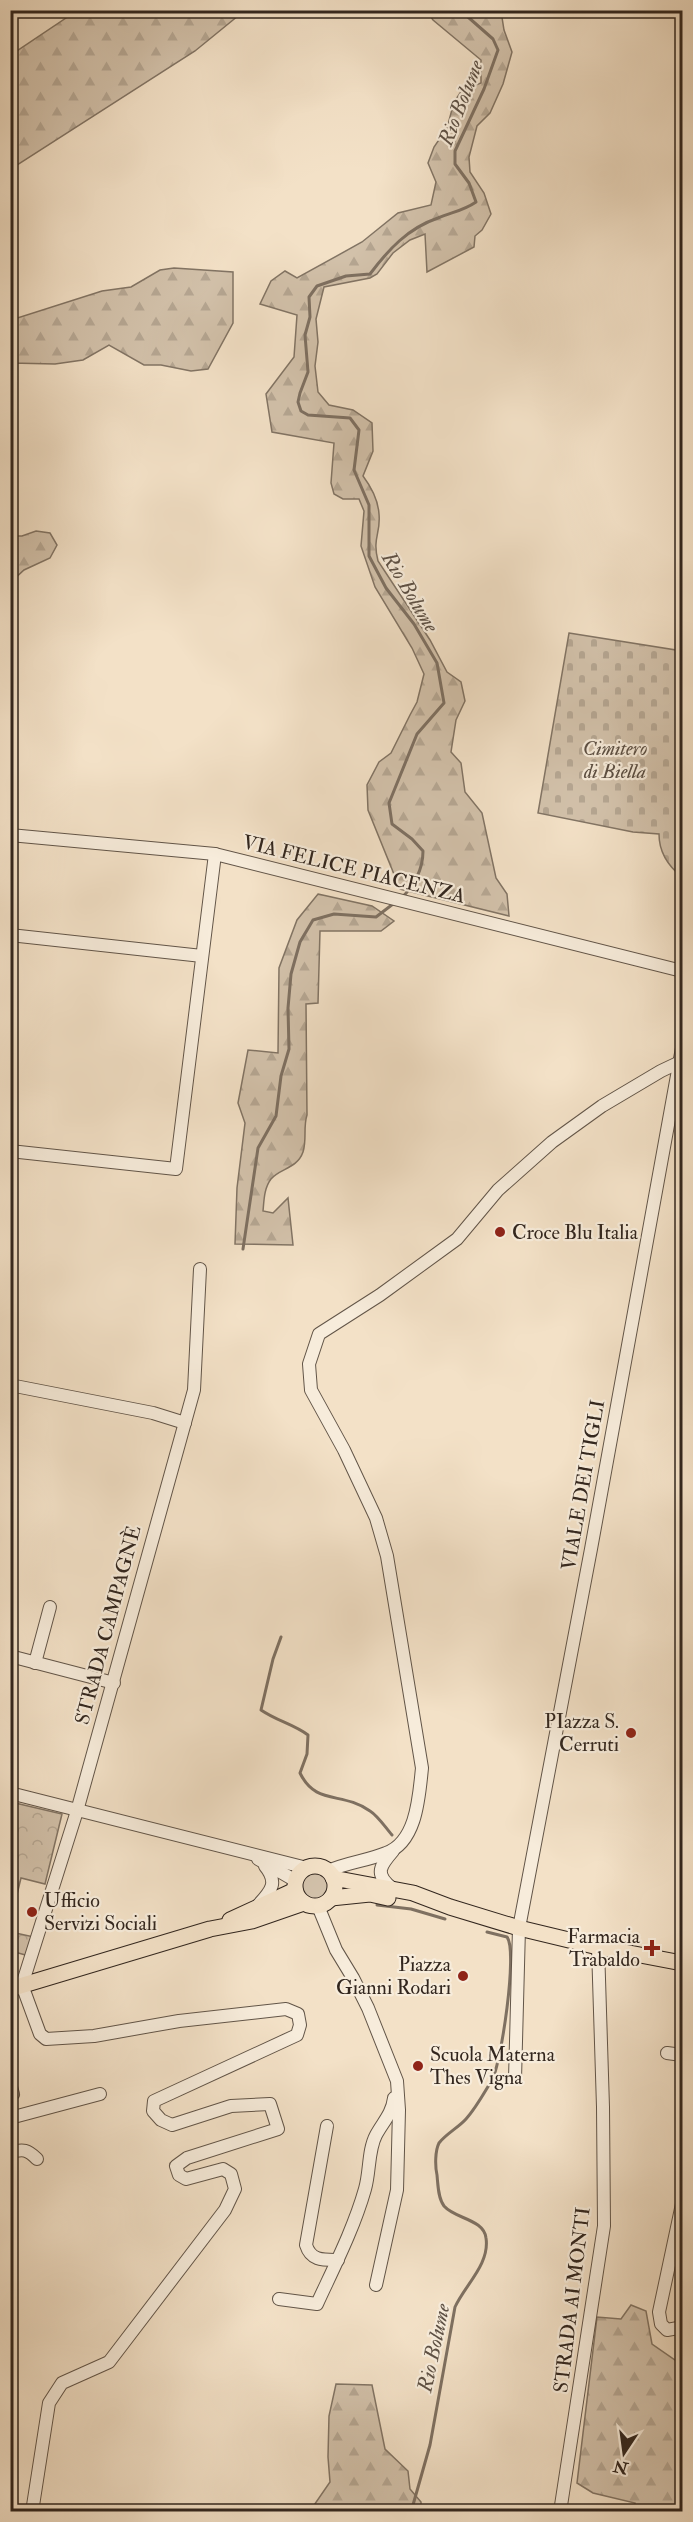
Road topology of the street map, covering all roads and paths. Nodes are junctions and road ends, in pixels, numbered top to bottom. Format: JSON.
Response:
{"nodes":[{"id":1,"x":10,"y":835,"type":"edge"},
{"id":2,"x":214,"y":854,"type":"junction"},
{"id":3,"x":10,"y":935,"type":"edge"},
{"id":4,"x":202,"y":956,"type":"junction"},
{"id":5,"x":682,"y":970,"type":"edge"},
{"id":6,"x":682,"y":1048,"type":"edge"},
{"id":7,"x":680,"y":1062,"type":"junction"},
{"id":8,"x":10,"y":1151,"type":"edge"},
{"id":9,"x":200,"y":1269,"type":"dead end"},
{"id":10,"x":10,"y":1385,"type":"edge"},
{"id":11,"x":185,"y":1423,"type":"junction"},
{"id":12,"x":50,"y":1606,"type":"dead end"},
{"id":13,"x":10,"y":1656,"type":"edge"},
{"id":14,"x":35,"y":1663,"type":"junction"},
{"id":15,"x":114,"y":1683,"type":"junction"},
{"id":16,"x":10,"y":1793,"type":"edge"},
{"id":17,"x":77,"y":1811,"type":"junction"},
{"id":18,"x":229,"y":1846,"type":"junction"},
{"id":19,"x":395,"y":1849,"type":"junction"},
{"id":20,"x":260,"y":1860,"type":"junction"},
{"id":21,"x":307,"y":1868,"type":"junction"},
{"id":22,"x":331,"y":1875,"type":"junction"},
{"id":23,"x":392,"y":1888,"type":"junction"},
{"id":24,"x":309,"y":1896,"type":"junction"},
{"id":25,"x":257,"y":1906,"type":"junction"},
{"id":26,"x":450,"y":1907,"type":"junction"},
{"id":27,"x":519,"y":1928,"type":"junction"},
{"id":28,"x":210,"y":1929,"type":"junction"},
{"id":29,"x":598,"y":1947,"type":"junction"},
{"id":30,"x":682,"y":1963,"type":"edge"},
{"id":31,"x":16,"y":1987,"type":"edge"},
{"id":32,"x":667,"y":2053,"type":"dead end"},
{"id":33,"x":682,"y":2055,"type":"edge"},
{"id":34,"x":515,"y":2079,"type":"dead end"},
{"id":35,"x":397,"y":2081,"type":"junction"},
{"id":36,"x":10,"y":2083,"type":"edge"},
{"id":37,"x":100,"y":2094,"type":"dead end"},
{"id":38,"x":10,"y":2096,"type":"edge"},
{"id":39,"x":10,"y":2118,"type":"edge"},
{"id":40,"x":327,"y":2126,"type":"dead end"},
{"id":41,"x":10,"y":2152,"type":"edge"},
{"id":42,"x":37,"y":2159,"type":"dead end"},
{"id":43,"x":682,"y":2204,"type":"edge"},
{"id":44,"x":338,"y":2260,"type":"junction"},
{"id":45,"x":376,"y":2285,"type":"dead end"},
{"id":46,"x":279,"y":2299,"type":"dead end"},
{"id":47,"x":682,"y":2323,"type":"edge"},
{"id":48,"x":32,"y":2511,"type":"edge"},
{"id":49,"x":560,"y":2511,"type":"edge"}],
"edges":[{"from":1,"to":2,"type":"street","name":"VIA FELICE PIACENZA"},
{"from":2,"to":4,"type":"street"},
{"from":2,"to":5,"type":"street","name":"VIA FELICE PIACENZA"},
{"from":3,"to":4,"type":"street"},
{"from":4,"to":8,"type":"street"},
{"from":6,"to":7,"type":"street","name":"VIALE DEI TIGLI"},
{"from":7,"to":19,"type":"street"},
{"from":7,"to":27,"type":"street","name":"VIALE DEI TIGLI"},
{"from":9,"to":11,"type":"street","name":"STRADA CAMPAGNÈ"},
{"from":10,"to":11,"type":"street"},
{"from":11,"to":15,"type":"street","name":"STRADA CAMPAGNÈ"},
{"from":12,"to":14,"type":"street"},
{"from":13,"to":14,"type":"street"},
{"from":14,"to":15,"type":"street"},
{"from":15,"to":17,"type":"street","name":"STRADA CAMPAGNÈ"},
{"from":16,"to":17,"type":"street"},
{"from":17,"to":18,"type":"street"},
{"from":17,"to":31,"type":"street","name":"STRADA CAMPAGNÈ"},
{"from":18,"to":20,"type":"street"},
{"from":18,"to":21,"type":"street"},
{"from":19,"to":22,"type":"street"},
{"from":19,"to":23,"type":"street"},
{"from":20,"to":24,"type":"street"},
{"from":20,"to":25,"type":"street"},
{"from":21,"to":22,"type":"main road"},
{"from":21,"to":24,"type":"main road"},
{"from":22,"to":23,"type":"main road"},
{"from":22,"to":24,"type":"main road"},
{"from":23,"to":26,"type":"main road"},
{"from":24,"to":25,"type":"main road"},
{"from":24,"to":26,"type":"main road"},
{"from":24,"to":28,"type":"main road"},
{"from":24,"to":35,"type":"street"},
{"from":25,"to":28,"type":"main road"},
{"from":26,"to":27,"type":"main road"},
{"from":27,"to":29,"type":"main road"},
{"from":27,"to":34,"type":"street","name":"VIALE DEI TIGLI"},
{"from":28,"to":31,"type":"main road"},
{"from":29,"to":30,"type":"main road"},
{"from":29,"to":49,"type":"street","name":"STRADA AI MONTI"},
{"from":31,"to":48,"type":"street"},
{"from":32,"to":33,"type":"street"},
{"from":35,"to":44,"type":"street"},
{"from":35,"to":45,"type":"street"},
{"from":36,"to":38,"type":"street"},
{"from":37,"to":39,"type":"street"},
{"from":40,"to":44,"type":"street"},
{"from":41,"to":42,"type":"street"},
{"from":43,"to":47,"type":"street"},
{"from":44,"to":46,"type":"street"}]}
